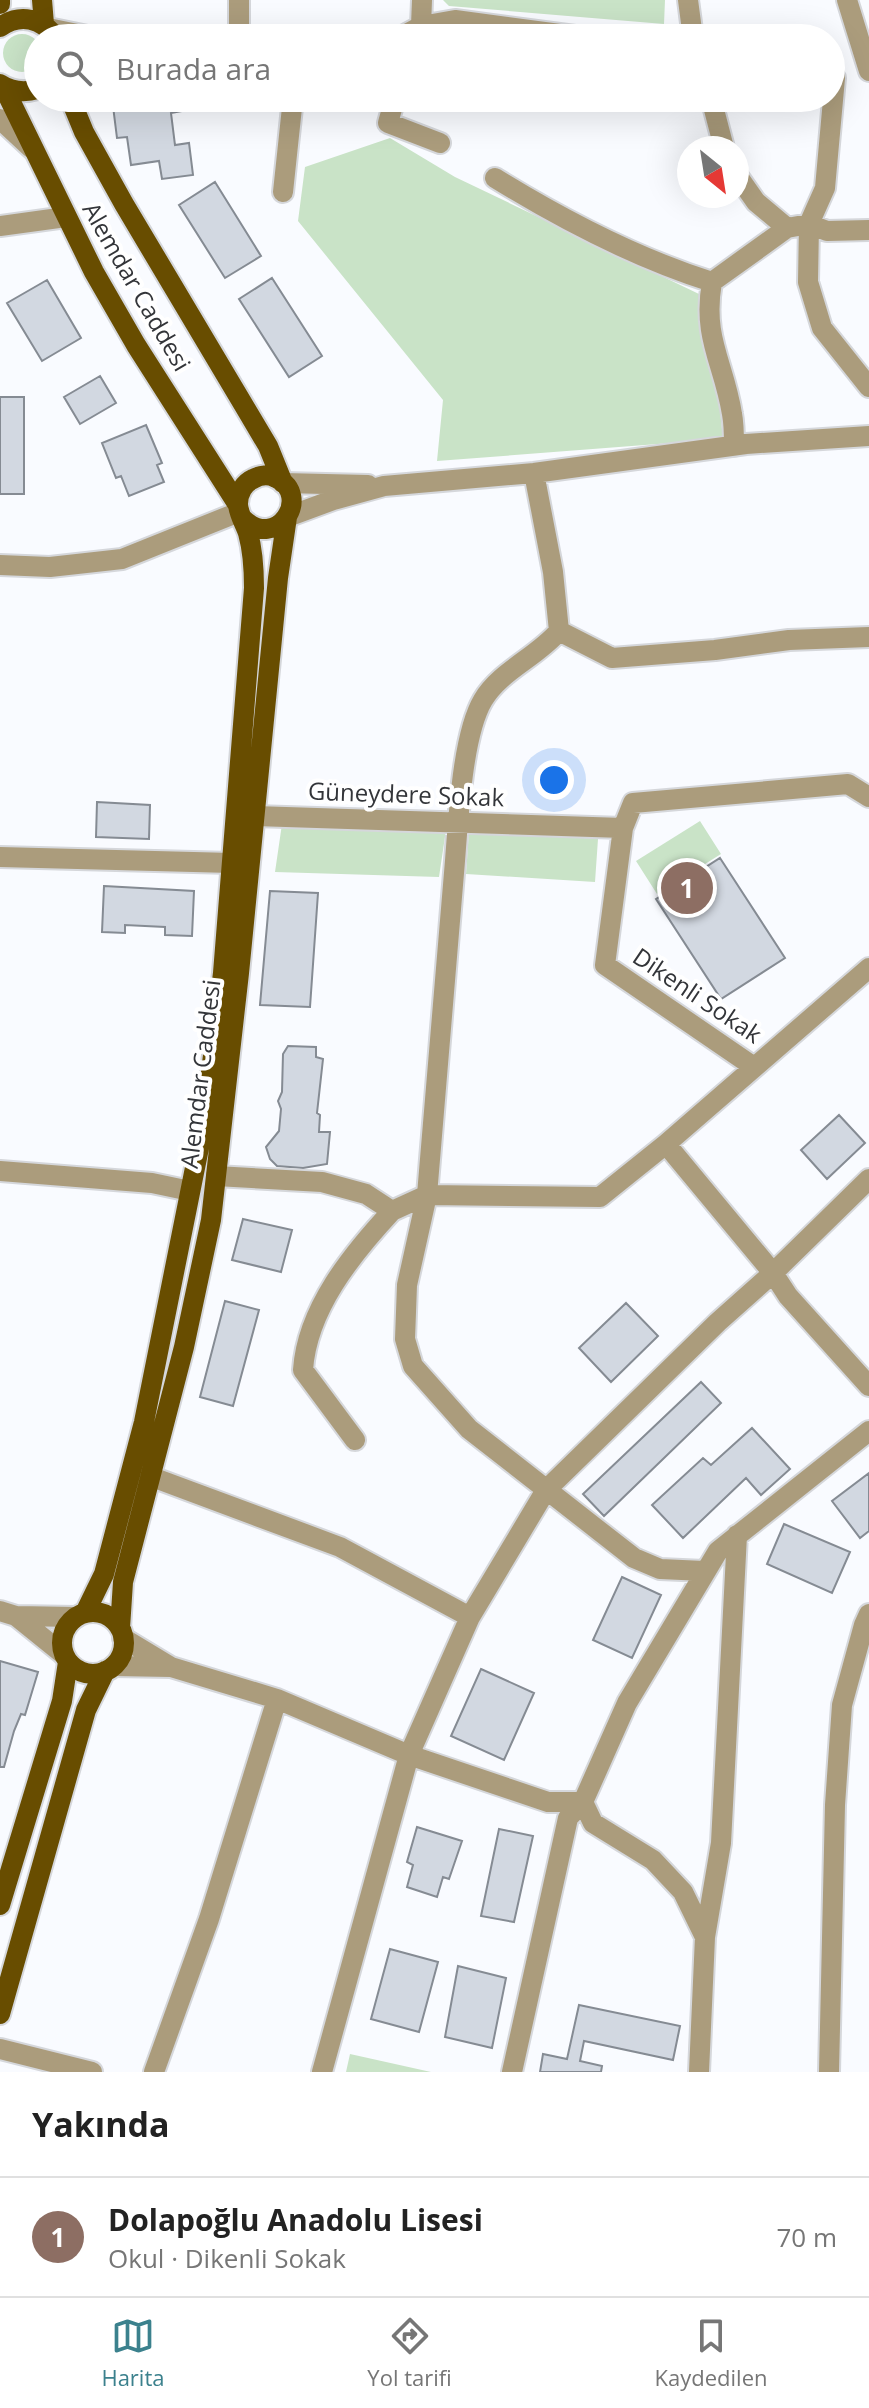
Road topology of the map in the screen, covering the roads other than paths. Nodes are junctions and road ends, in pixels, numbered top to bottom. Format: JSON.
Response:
{"nodes":[{"id":1,"x":42,"y":0,"type":"edge"},
{"id":2,"x":239,"y":0,"type":"edge"},
{"id":3,"x":422,"y":0,"type":"edge"},
{"id":4,"x":688,"y":0,"type":"edge"},
{"id":5,"x":847,"y":0,"type":"edge"},
{"id":6,"x":37,"y":24,"type":"edge"},
{"id":7,"x":48,"y":24,"type":"edge"},
{"id":8,"x":239,"y":24,"type":"edge"},
{"id":9,"x":421,"y":24,"type":"edge"},
{"id":10,"x":432,"y":24,"type":"edge"},
{"id":11,"x":485,"y":24,"type":"edge"},
{"id":12,"x":691,"y":24,"type":"edge"},
{"id":13,"x":0,"y":27,"type":"edge"},
{"id":14,"x":869,"y":71,"type":"edge"},
{"id":15,"x":845,"y":78,"type":"edge"},
{"id":16,"x":869,"y":79,"type":"edge"},
{"id":17,"x":1,"y":85,"type":"edge"},
{"id":18,"x":24,"y":92,"type":"edge"},
{"id":19,"x":76,"y":112,"type":"edge"},
{"id":20,"x":292,"y":112,"type":"edge"},
{"id":21,"x":391,"y":112,"type":"edge"},
{"id":22,"x":715,"y":112,"type":"edge"},
{"id":23,"x":831,"y":112,"type":"edge"},
{"id":24,"x":0,"y":119,"type":"edge"},
{"id":25,"x":721,"y":136,"type":"edge"},
{"id":26,"x":440,"y":143,"type":"dead end"},
{"id":27,"x":31,"y":148,"type":"junction"},
{"id":28,"x":495,"y":178,"type":"dead end"},
{"id":29,"x":283,"y":192,"type":"dead end"},
{"id":30,"x":749,"y":192,"type":"edge"},
{"id":31,"x":66,"y":217,"type":"junction"},
{"id":32,"x":809,"y":224,"type":"junction"},
{"id":33,"x":0,"y":226,"type":"edge"},
{"id":34,"x":787,"y":228,"type":"junction"},
{"id":35,"x":869,"y":230,"type":"edge"},
{"id":36,"x":712,"y":282,"type":"junction"},
{"id":37,"x":869,"y":387,"type":"edge"},
{"id":38,"x":869,"y":436,"type":"edge"},
{"id":39,"x":734,"y":446,"type":"junction"},
{"id":40,"x":534,"y":473,"type":"junction"},
{"id":41,"x":283,"y":483,"type":"junction"},
{"id":42,"x":384,"y":486,"type":"junction"},
{"id":43,"x":240,"y":511,"type":"junction"},
{"id":44,"x":287,"y":517,"type":"junction"},
{"id":45,"x":0,"y":565,"type":"edge"},
{"id":46,"x":559,"y":631,"type":"junction"},
{"id":47,"x":869,"y":637,"type":"edge"},
{"id":48,"x":869,"y":797,"type":"edge"},
{"id":49,"x":255,"y":816,"type":"junction"},
{"id":50,"x":459,"y":823,"type":"junction"},
{"id":51,"x":623,"y":828,"type":"junction"},
{"id":52,"x":0,"y":857,"type":"edge"},
{"id":53,"x":232,"y":863,"type":"junction"},
{"id":54,"x":869,"y":968,"type":"edge"},
{"id":55,"x":754,"y":1067,"type":"junction"},
{"id":56,"x":666,"y":1144,"type":"junction"},
{"id":57,"x":0,"y":1171,"type":"edge"},
{"id":58,"x":216,"y":1176,"type":"junction"},
{"id":59,"x":869,"y":1179,"type":"edge"},
{"id":60,"x":190,"y":1191,"type":"junction"},
{"id":61,"x":427,"y":1195,"type":"junction"},
{"id":62,"x":392,"y":1211,"type":"junction"},
{"id":63,"x":773,"y":1273,"type":"junction"},
{"id":64,"x":869,"y":1386,"type":"edge"},
{"id":65,"x":869,"y":1431,"type":"edge"},
{"id":66,"x":355,"y":1440,"type":"dead end"},
{"id":67,"x":152,"y":1477,"type":"junction"},
{"id":68,"x":546,"y":1490,"type":"junction"},
{"id":69,"x":737,"y":1535,"type":"junction"},
{"id":70,"x":704,"y":1571,"type":"junction"},
{"id":71,"x":8,"y":1614,"type":"edge"},
{"id":72,"x":869,"y":1614,"type":"edge"},
{"id":73,"x":80,"y":1615,"type":"junction"},
{"id":74,"x":470,"y":1617,"type":"junction"},
{"id":75,"x":122,"y":1633,"type":"junction"},
{"id":76,"x":66,"y":1658,"type":"junction"},
{"id":77,"x":171,"y":1667,"type":"junction"},
{"id":78,"x":110,"y":1669,"type":"junction"},
{"id":79,"x":277,"y":1699,"type":"junction"},
{"id":80,"x":409,"y":1755,"type":"junction"},
{"id":81,"x":583,"y":1802,"type":"junction"},
{"id":82,"x":0,"y":1905,"type":"edge"},
{"id":83,"x":705,"y":1937,"type":"junction"},
{"id":84,"x":0,"y":2014,"type":"edge"},
{"id":85,"x":0,"y":2049,"type":"edge"},
{"id":86,"x":92,"y":2072,"type":"edge"},
{"id":87,"x":154,"y":2072,"type":"edge"},
{"id":88,"x":322,"y":2072,"type":"edge"},
{"id":89,"x":512,"y":2072,"type":"edge"},
{"id":90,"x":699,"y":2072,"type":"edge"},
{"id":91,"x":829,"y":2072,"type":"edge"}],
"edges":[{"from":1,"to":7,"type":"main road"},
{"from":2,"to":8,"type":"street"},
{"from":3,"to":9,"type":"street"},
{"from":4,"to":12,"type":"street"},
{"from":5,"to":14,"type":"street"},
{"from":6,"to":13,"type":"main road"},
{"from":10,"to":11,"type":"street"},
{"from":15,"to":16,"type":"street"},
{"from":17,"to":18,"type":"main road"},
{"from":17,"to":27,"type":"main road","name":"Alemdar Caddesi"},
{"from":19,"to":41,"type":"main road","name":"Alemdar Caddesi"},
{"from":20,"to":29,"type":"street"},
{"from":21,"to":26,"type":"street"},
{"from":22,"to":25,"type":"street"},
{"from":23,"to":32,"type":"street"},
{"from":24,"to":27,"type":"street"},
{"from":27,"to":31,"type":"main road","name":"Alemdar Caddesi"},
{"from":28,"to":36,"type":"street"},
{"from":30,"to":34,"type":"street"},
{"from":31,"to":33,"type":"street"},
{"from":31,"to":43,"type":"main road","name":"Alemdar Caddesi"},
{"from":32,"to":34,"type":"street"},
{"from":32,"to":35,"type":"street"},
{"from":32,"to":37,"type":"street"},
{"from":34,"to":36,"type":"street"},
{"from":36,"to":39,"type":"street"},
{"from":38,"to":39,"type":"street"},
{"from":39,"to":40,"type":"street"},
{"from":40,"to":42,"type":"street"},
{"from":40,"to":46,"type":"street"},
{"from":41,"to":42,"type":"street"},
{"from":41,"to":43,"type":"main road"},
{"from":41,"to":44,"type":"main road"},
{"from":42,"to":44,"type":"street"},
{"from":43,"to":44,"type":"main road"},
{"from":43,"to":45,"type":"street"},
{"from":43,"to":53,"type":"main road","name":"Alemdar Caddesi"},
{"from":44,"to":49,"type":"main road","name":"Alemdar Caddesi"},
{"from":46,"to":47,"type":"street"},
{"from":46,"to":50,"type":"street"},
{"from":48,"to":51,"type":"street"},
{"from":49,"to":50,"type":"street","name":"Güneydere Sokak"},
{"from":49,"to":58,"type":"main road","name":"Alemdar Caddesi"},
{"from":50,"to":51,"type":"street","name":"Güneydere Sokak"},
{"from":50,"to":61,"type":"street"},
{"from":51,"to":55,"type":"street","name":"Dikenli Sokak"},
{"from":52,"to":53,"type":"street"},
{"from":53,"to":60,"type":"main road","name":"Alemdar Caddesi"},
{"from":54,"to":55,"type":"street"},
{"from":55,"to":56,"type":"street"},
{"from":56,"to":61,"type":"street"},
{"from":56,"to":63,"type":"street"},
{"from":57,"to":60,"type":"street"},
{"from":58,"to":62,"type":"street"},
{"from":58,"to":67,"type":"main road","name":"Alemdar Caddesi"},
{"from":59,"to":63,"type":"street"},
{"from":60,"to":73,"type":"main road","name":"Alemdar Caddesi"},
{"from":61,"to":62,"type":"street"},
{"from":61,"to":68,"type":"street"},
{"from":62,"to":66,"type":"street"},
{"from":63,"to":64,"type":"street"},
{"from":63,"to":68,"type":"street"},
{"from":65,"to":69,"type":"street"},
{"from":67,"to":74,"type":"street"},
{"from":67,"to":75,"type":"main road","name":"Alemdar Caddesi"},
{"from":68,"to":70,"type":"street"},
{"from":68,"to":74,"type":"street"},
{"from":69,"to":70,"type":"street"},
{"from":69,"to":83,"type":"street"},
{"from":70,"to":81,"type":"street"},
{"from":71,"to":73,"type":"street"},
{"from":71,"to":76,"type":"street"},
{"from":72,"to":91,"type":"street"},
{"from":73,"to":75,"type":"main road"},
{"from":73,"to":76,"type":"main road"},
{"from":74,"to":80,"type":"street"},
{"from":75,"to":77,"type":"street"},
{"from":75,"to":78,"type":"main road"},
{"from":76,"to":78,"type":"main road"},
{"from":76,"to":82,"type":"main road"},
{"from":77,"to":78,"type":"street"},
{"from":77,"to":79,"type":"street"},
{"from":78,"to":84,"type":"main road"},
{"from":79,"to":80,"type":"street"},
{"from":79,"to":87,"type":"street"},
{"from":80,"to":81,"type":"street"},
{"from":80,"to":88,"type":"street"},
{"from":81,"to":83,"type":"street"},
{"from":81,"to":89,"type":"street"},
{"from":83,"to":90,"type":"street"},
{"from":85,"to":86,"type":"street"}]}
